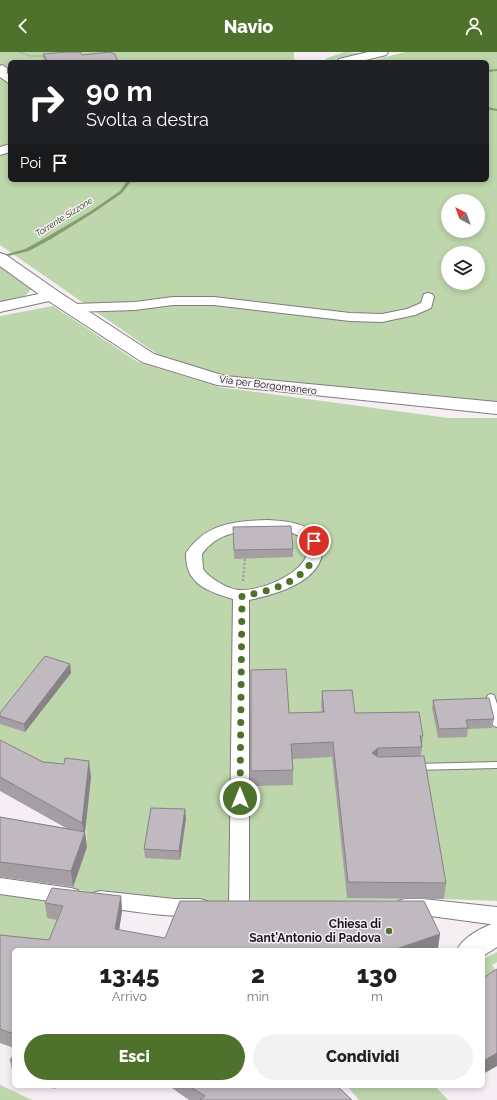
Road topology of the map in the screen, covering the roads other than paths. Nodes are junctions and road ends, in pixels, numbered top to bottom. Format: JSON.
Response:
{"nodes":[{"id":1,"x":382,"y":52,"type":"edge"},
{"id":2,"x":350,"y":60,"type":"edge"},
{"id":3,"x":2,"y":68,"type":"dead end"},
{"id":4,"x":8,"y":79,"type":"edge"},
{"id":5,"x":7,"y":263,"type":"edge"},
{"id":6,"x":53,"y":296,"type":"junction"},
{"id":7,"x":428,"y":297,"type":"dead end"},
{"id":8,"x":0,"y":308,"type":"edge"},
{"id":9,"x":72,"y":308,"type":"junction"},
{"id":10,"x":497,"y":408,"type":"edge"},
{"id":11,"x":242,"y":596,"type":"junction"},
{"id":12,"x":491,"y":697,"type":"dead end"},
{"id":13,"x":497,"y":724,"type":"edge"},
{"id":14,"x":497,"y":765,"type":"edge"},
{"id":15,"x":407,"y":767,"type":"edge"},
{"id":16,"x":0,"y":886,"type":"edge"},
{"id":17,"x":385,"y":907,"type":"edge"},
{"id":18,"x":497,"y":916,"type":"edge"},
{"id":19,"x":497,"y":933,"type":"edge"},
{"id":20,"x":473,"y":948,"type":"edge"}],
"edges":[{"from":1,"to":2,"type":"main road"},
{"from":3,"to":4,"type":"street"},
{"from":5,"to":6,"type":"main road","name":"Via per Borgomanero"},
{"from":6,"to":8,"type":"street"},
{"from":6,"to":9,"type":"main road","name":"Via per Borgomanero"},
{"from":7,"to":9,"type":"street"},
{"from":9,"to":10,"type":"main road","name":"Via per Borgomanero"},
{"from":11,"to":11,"type":"street"},
{"from":11,"to":16,"type":"street"},
{"from":12,"to":13,"type":"lane"},
{"from":14,"to":15,"type":"lane"},
{"from":17,"to":18,"type":"street"},
{"from":19,"to":20,"type":"street"}]}
